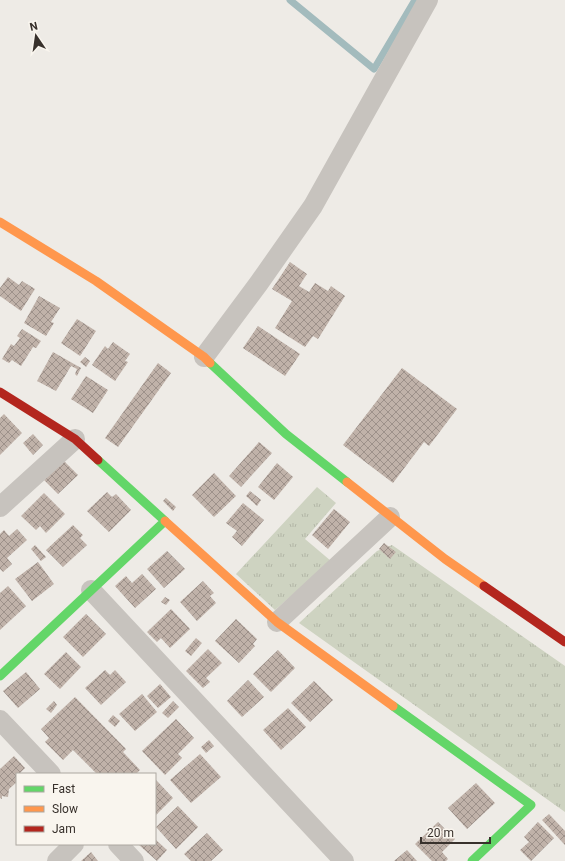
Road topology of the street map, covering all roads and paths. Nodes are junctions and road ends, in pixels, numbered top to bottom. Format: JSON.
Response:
{"nodes":[{"id":1,"x":428,"y":0,"type":"edge"},
{"id":2,"x":0,"y":222,"type":"edge"},
{"id":3,"x":204,"y":357,"type":"junction"},
{"id":4,"x":0,"y":392,"type":"edge"},
{"id":5,"x":75,"y":439,"type":"junction"},
{"id":6,"x":0,"y":507,"type":"edge"},
{"id":7,"x":390,"y":517,"type":"junction"},
{"id":8,"x":164,"y":521,"type":"junction"},
{"id":9,"x":91,"y":590,"type":"junction"},
{"id":10,"x":277,"y":622,"type":"junction"},
{"id":11,"x":565,"y":642,"type":"edge"},
{"id":12,"x":0,"y":676,"type":"edge"},
{"id":13,"x":0,"y":720,"type":"edge"},
{"id":14,"x":50,"y":773,"type":"edge"},
{"id":15,"x":73,"y":845,"type":"edge"},
{"id":16,"x":119,"y":845,"type":"edge"},
{"id":17,"x":57,"y":861,"type":"edge"},
{"id":18,"x":134,"y":861,"type":"edge"},
{"id":19,"x":344,"y":861,"type":"edge"},
{"id":20,"x":472,"y":861,"type":"edge"}],
"edges":[{"from":1,"to":3,"type":"street"},
{"from":2,"to":3,"type":"street"},
{"from":3,"to":7,"type":"street"},
{"from":4,"to":5,"type":"street"},
{"from":5,"to":6,"type":"street"},
{"from":5,"to":8,"type":"street"},
{"from":7,"to":10,"type":"street"},
{"from":7,"to":11,"type":"street"},
{"from":8,"to":9,"type":"street"},
{"from":8,"to":10,"type":"street"},
{"from":9,"to":12,"type":"street"},
{"from":9,"to":19,"type":"street"},
{"from":10,"to":20,"type":"street"},
{"from":13,"to":14,"type":"street"},
{"from":15,"to":17,"type":"street"},
{"from":16,"to":18,"type":"street"}]}
